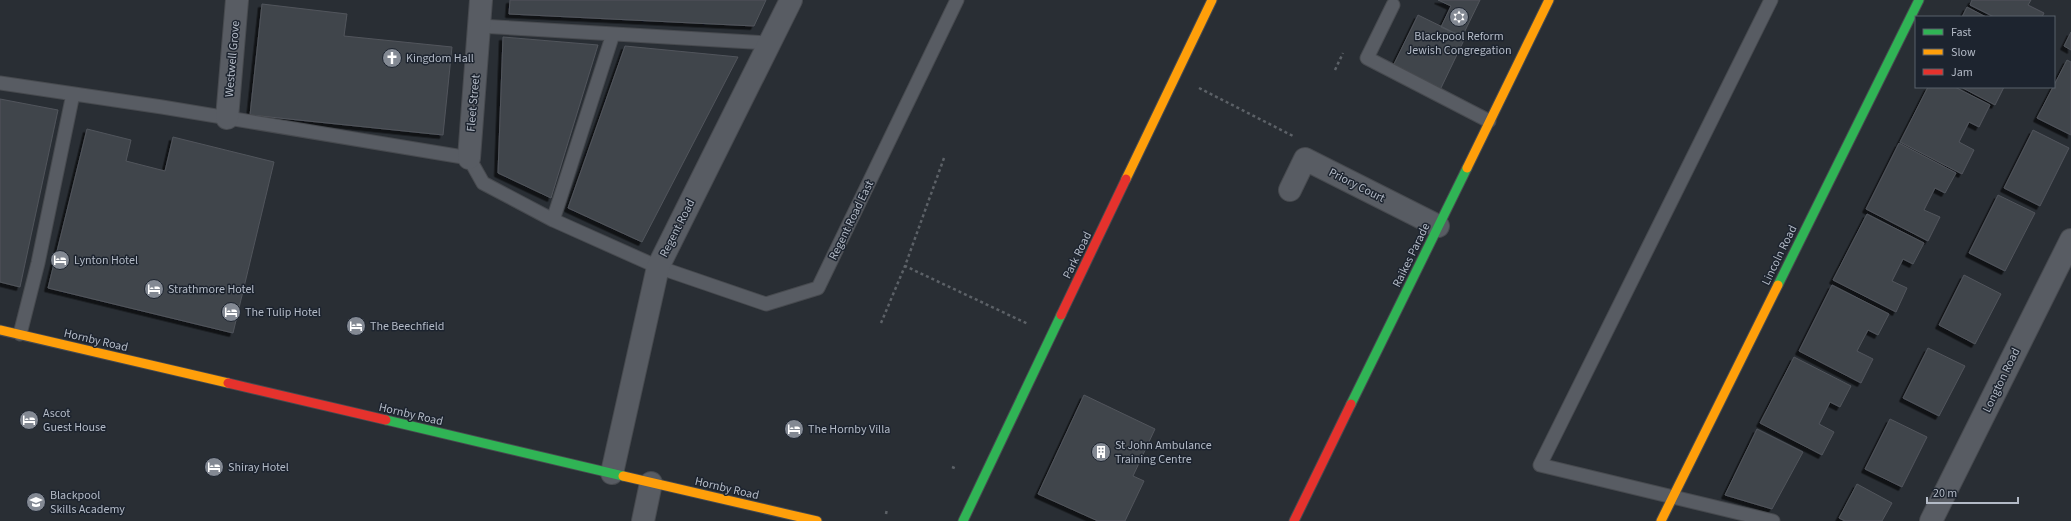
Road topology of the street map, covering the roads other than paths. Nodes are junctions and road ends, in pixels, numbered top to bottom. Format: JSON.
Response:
{"nodes":[{"id":1,"x":237,"y":0,"type":"edge"},
{"id":2,"x":481,"y":0,"type":"edge"},
{"id":3,"x":791,"y":0,"type":"edge"},
{"id":4,"x":957,"y":0,"type":"edge"},
{"id":5,"x":1212,"y":0,"type":"edge"},
{"id":6,"x":1549,"y":0,"type":"edge"},
{"id":7,"x":1771,"y":0,"type":"edge"},
{"id":8,"x":1919,"y":0,"type":"edge"},
{"id":9,"x":1393,"y":5,"type":"dead end"},
{"id":10,"x":479,"y":26,"type":"junction"},
{"id":11,"x":613,"y":34,"type":"junction"},
{"id":12,"x":769,"y":43,"type":"junction"},
{"id":13,"x":0,"y":83,"type":"edge"},
{"id":14,"x":73,"y":94,"type":"junction"},
{"id":15,"x":227,"y":118,"type":"junction"},
{"id":16,"x":1489,"y":121,"type":"junction"},
{"id":17,"x":469,"y":158,"type":"junction"},
{"id":18,"x":1290,"y":190,"type":"dead end"},
{"id":19,"x":554,"y":220,"type":"junction"},
{"id":20,"x":1438,"y":226,"type":"junction"},
{"id":21,"x":2071,"y":240,"type":"edge"},
{"id":22,"x":658,"y":267,"type":"junction"},
{"id":23,"x":0,"y":330,"type":"edge"},
{"id":24,"x":20,"y":334,"type":"junction"},
{"id":25,"x":612,"y":473,"type":"junction"},
{"id":26,"x":651,"y":482,"type":"junction"},
{"id":27,"x":1673,"y":498,"type":"junction"},
{"id":28,"x":642,"y":521,"type":"edge"},
{"id":29,"x":817,"y":521,"type":"edge"},
{"id":30,"x":963,"y":521,"type":"edge"},
{"id":31,"x":1294,"y":521,"type":"edge"},
{"id":32,"x":1661,"y":521,"type":"edge"},
{"id":33,"x":1773,"y":521,"type":"edge"},
{"id":34,"x":1931,"y":521,"type":"edge"}],
"edges":[{"from":1,"to":15,"type":"street","name":"Westwell Grove"},
{"from":2,"to":10,"type":"street","name":"Fleet Street"},
{"from":3,"to":12,"type":"street","name":"Regent Road"},
{"from":4,"to":22,"type":"lane","name":"Regent Road East"},
{"from":5,"to":30,"type":"main road","name":"Park Road"},
{"from":6,"to":16,"type":"main road","name":"Raikes Parade"},
{"from":7,"to":27,"type":"lane"},
{"from":8,"to":27,"type":"main road","name":"Lincoln Road"},
{"from":9,"to":16,"type":"lane"},
{"from":10,"to":11,"type":"lane"},
{"from":10,"to":17,"type":"street","name":"Fleet Street"},
{"from":11,"to":12,"type":"lane"},
{"from":11,"to":19,"type":"lane"},
{"from":12,"to":22,"type":"street","name":"Regent Road"},
{"from":13,"to":14,"type":"lane"},
{"from":14,"to":15,"type":"lane"},
{"from":14,"to":24,"type":"lane"},
{"from":15,"to":17,"type":"lane"},
{"from":16,"to":20,"type":"main road","name":"Raikes Parade"},
{"from":17,"to":19,"type":"lane","name":"Regent Road East"},
{"from":18,"to":20,"type":"street","name":"Priory Court"},
{"from":19,"to":22,"type":"lane","name":"Regent Road East"},
{"from":20,"to":31,"type":"main road","name":"Raikes Parade"},
{"from":21,"to":34,"type":"street","name":"Longton Road"},
{"from":22,"to":25,"type":"street","name":"Regent Road"},
{"from":23,"to":24,"type":"main road","name":"Hornby Road"},
{"from":24,"to":25,"type":"main road","name":"Hornby Road"},
{"from":25,"to":26,"type":"main road","name":"Hornby Road"},
{"from":26,"to":28,"type":"street"},
{"from":26,"to":29,"type":"main road","name":"Hornby Road"},
{"from":27,"to":32,"type":"main road","name":"Lincoln Road"},
{"from":27,"to":33,"type":"lane"}]}
